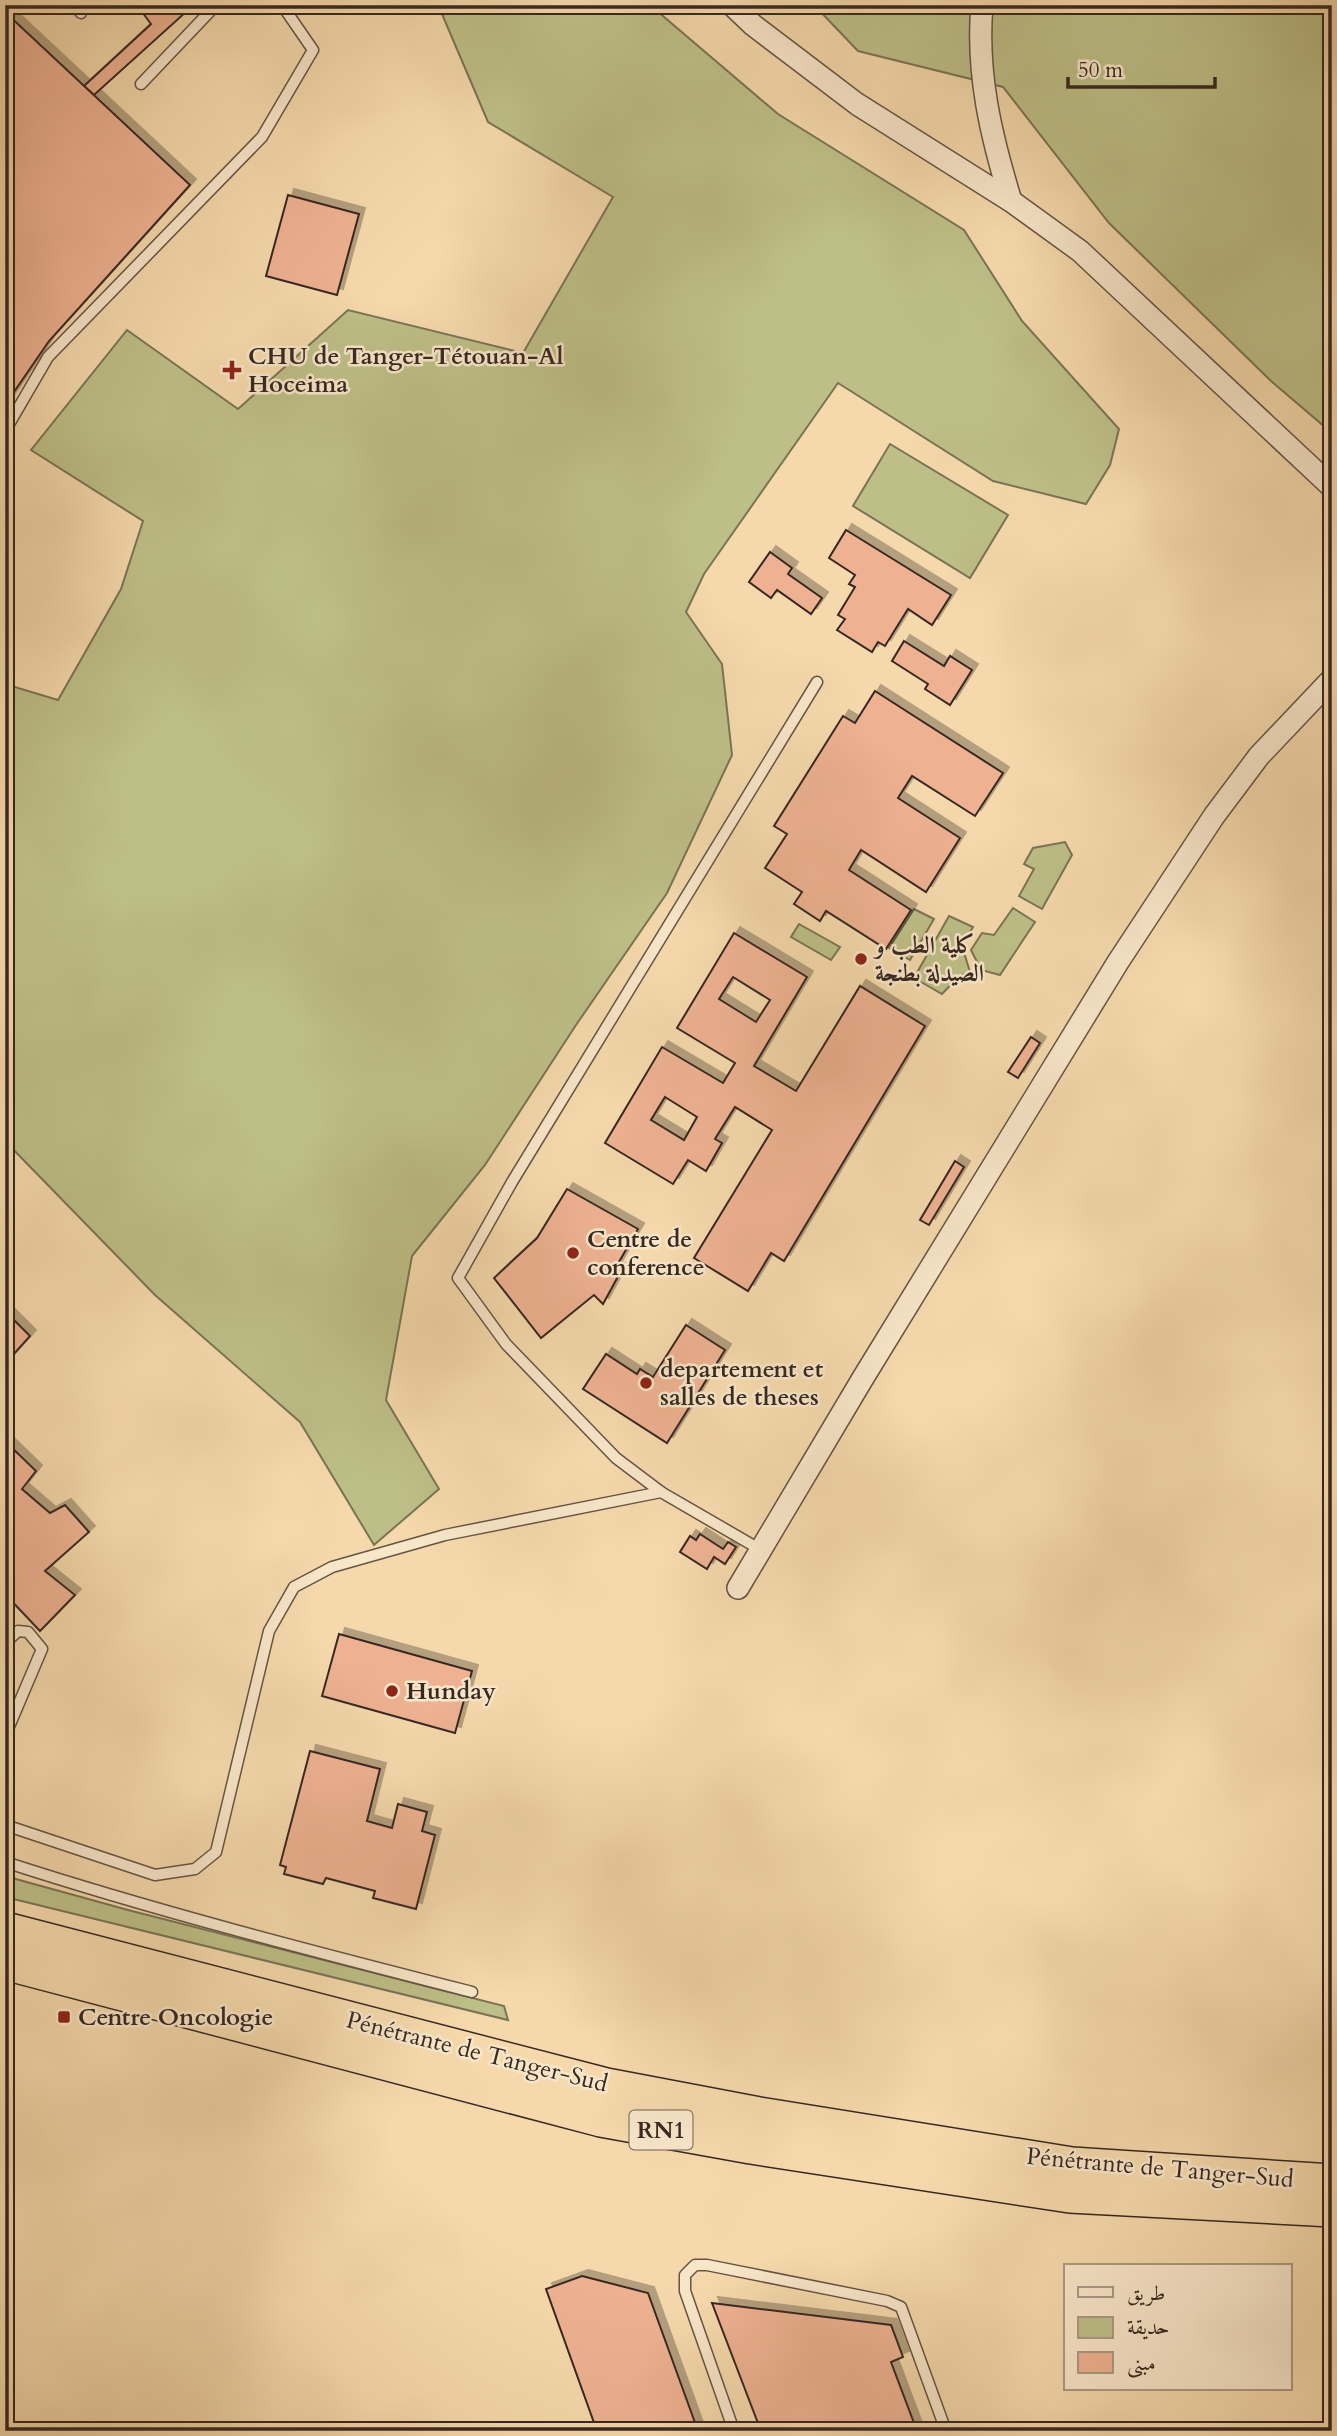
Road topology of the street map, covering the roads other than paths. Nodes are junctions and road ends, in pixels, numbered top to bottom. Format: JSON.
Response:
{"nodes":[{"id":1,"x":216,"y":5,"type":"edge"},
{"id":2,"x":282,"y":5,"type":"edge"},
{"id":3,"x":732,"y":5,"type":"edge"},
{"id":4,"x":982,"y":5,"type":"edge"},
{"id":5,"x":141,"y":84,"type":"dead end"},
{"id":6,"x":1011,"y":201,"type":"junction"},
{"id":7,"x":5,"y":431,"type":"edge"},
{"id":8,"x":1332,"y":487,"type":"edge"},
{"id":9,"x":1332,"y":679,"type":"edge"},
{"id":10,"x":817,"y":682,"type":"dead end"},
{"id":11,"x":661,"y":1492,"type":"junction"},
{"id":12,"x":761,"y":1550,"type":"junction"},
{"id":13,"x":738,"y":1588,"type":"dead end"},
{"id":14,"x":5,"y":1643,"type":"edge"},
{"id":15,"x":5,"y":1736,"type":"edge"},
{"id":16,"x":5,"y":1825,"type":"edge"},
{"id":17,"x":5,"y":1862,"type":"edge"},
{"id":18,"x":5,"y":1930,"type":"edge"},
{"id":19,"x":5,"y":1962,"type":"edge"},
{"id":20,"x":472,"y":1992,"type":"dead end"},
{"id":21,"x":1332,"y":2182,"type":"edge"},
{"id":22,"x":1332,"y":2209,"type":"edge"},
{"id":23,"x":734,"y":2431,"type":"edge"},
{"id":24,"x":946,"y":2431,"type":"edge"}],
"edges":[{"from":1,"to":5,"type":"lane"},
{"from":2,"to":7,"type":"lane"},
{"from":3,"to":6,"type":"street"},
{"from":4,"to":6,"type":"street"},
{"from":6,"to":8,"type":"street"},
{"from":9,"to":12,"type":"street"},
{"from":10,"to":11,"type":"lane"},
{"from":11,"to":12,"type":"lane"},
{"from":11,"to":16,"type":"lane"},
{"from":12,"to":13,"type":"street"},
{"from":14,"to":15,"type":"lane"},
{"from":17,"to":20,"type":"lane"},
{"from":18,"to":21,"type":"highway","name":"Pénétrante de Tanger-Sud","number":"RN1"},
{"from":19,"to":22,"type":"highway","name":"Pénétrante de Tanger-Sud","number":"RN1"},
{"from":23,"to":24,"type":"lane"}]}
